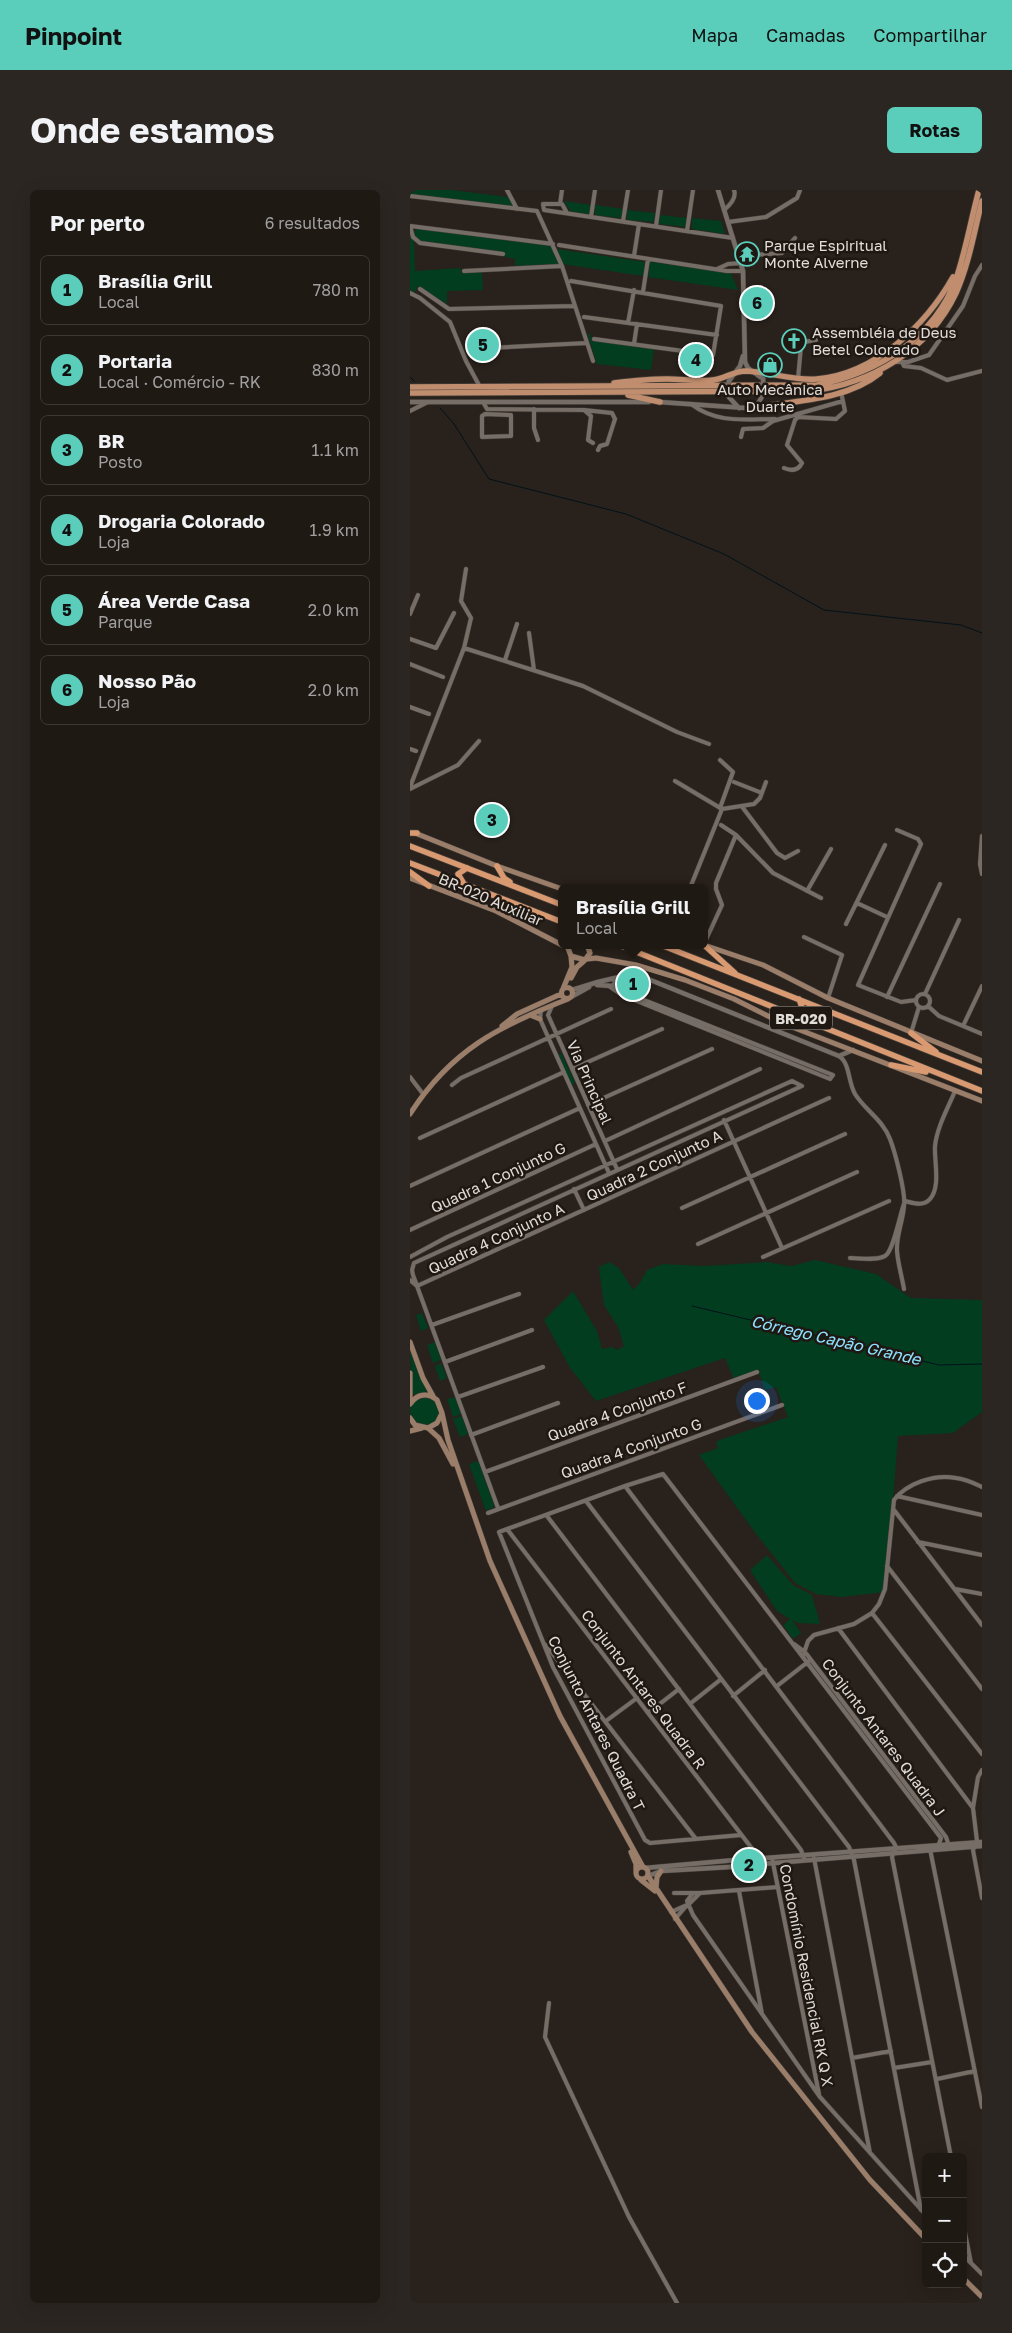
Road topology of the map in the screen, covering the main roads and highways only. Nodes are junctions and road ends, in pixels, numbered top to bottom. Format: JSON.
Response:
{"nodes":[{"id":1,"x":979,"y":190,"type":"edge"},
{"id":2,"x":982,"y":201,"type":"edge"},
{"id":3,"x":980,"y":215,"type":"edge"},
{"id":4,"x":979,"y":223,"type":"edge"},
{"id":5,"x":961,"y":260,"type":"junction"},
{"id":6,"x":896,"y":363,"type":"junction"},
{"id":7,"x":572,"y":386,"type":"junction"},
{"id":8,"x":410,"y":387,"type":"edge"},
{"id":9,"x":410,"y":393,"type":"edge"},
{"id":10,"x":618,"y":393,"type":"junction"},
{"id":11,"x":660,"y":402,"type":"road end"},
{"id":12,"x":756,"y":407,"type":"road end"},
{"id":13,"x":412,"y":832,"type":"edge"},
{"id":14,"x":410,"y":846,"type":"edge"},
{"id":15,"x":410,"y":863,"type":"edge"},
{"id":16,"x":497,"y":866,"type":"junction"},
{"id":17,"x":467,"y":868,"type":"junction"},
{"id":18,"x":410,"y":872,"type":"edge"},
{"id":19,"x":410,"y":878,"type":"edge"},
{"id":20,"x":464,"y":885,"type":"junction"},
{"id":21,"x":429,"y":886,"type":"junction"},
{"id":22,"x":518,"y":888,"type":"junction"},
{"id":23,"x":558,"y":888,"type":"edge"},
{"id":24,"x":558,"y":903,"type":"edge"},
{"id":25,"x":558,"y":920,"type":"edge"},
{"id":26,"x":558,"y":942,"type":"edge"},
{"id":27,"x":708,"y":945,"type":"edge"},
{"id":28,"x":708,"y":948,"type":"edge"},
{"id":29,"x":567,"y":949,"type":"edge"},
{"id":30,"x":588,"y":949,"type":"edge"},
{"id":31,"x":630,"y":949,"type":"edge"},
{"id":32,"x":671,"y":949,"type":"edge"},
{"id":33,"x":571,"y":956,"type":"junction"},
{"id":34,"x":586,"y":960,"type":"junction"},
{"id":35,"x":738,"y":976,"type":"junction"},
{"id":36,"x":566,"y":990,"type":"junction"},
{"id":37,"x":569,"y":998,"type":"junction"},
{"id":38,"x":799,"y":999,"type":"junction"},
{"id":39,"x":543,"y":1003,"type":"junction"},
{"id":40,"x":541,"y":1010,"type":"junction"},
{"id":41,"x":530,"y":1015,"type":"junction"},
{"id":42,"x":792,"y":1015,"type":"junction"},
{"id":43,"x":540,"y":1018,"type":"road end"},
{"id":44,"x":496,"y":1031,"type":"junction"},
{"id":45,"x":911,"y":1033,"type":"junction"},
{"id":46,"x":941,"y":1057,"type":"junction"},
{"id":47,"x":982,"y":1061,"type":"edge"},
{"id":48,"x":891,"y":1065,"type":"junction"},
{"id":49,"x":982,"y":1072,"type":"edge"},
{"id":50,"x":940,"y":1075,"type":"junction"},
{"id":51,"x":982,"y":1091,"type":"edge"},
{"id":52,"x":982,"y":1101,"type":"edge"},
{"id":53,"x":410,"y":1114,"type":"edge"},
{"id":54,"x":410,"y":1342,"type":"edge"},
{"id":55,"x":410,"y":1373,"type":"edge"},
{"id":56,"x":434,"y":1397,"type":"junction"},
{"id":57,"x":410,"y":1404,"type":"edge"},
{"id":58,"x":442,"y":1413,"type":"junction"},
{"id":59,"x":410,"y":1418,"type":"edge"},
{"id":60,"x":425,"y":1428,"type":"junction"},
{"id":61,"x":410,"y":1430,"type":"edge"},
{"id":62,"x":460,"y":1480,"type":"junction"},
{"id":63,"x":624,"y":1835,"type":"junction"},
{"id":64,"x":644,"y":1867,"type":"junction"},
{"id":65,"x":636,"y":1871,"type":"junction"},
{"id":66,"x":662,"y":1871,"type":"road end"},
{"id":67,"x":648,"y":1876,"type":"junction"},
{"id":68,"x":641,"y":1880,"type":"junction"},
{"id":69,"x":656,"y":1888,"type":"junction"},
{"id":70,"x":665,"y":1903,"type":"junction"},
{"id":71,"x":922,"y":2235,"type":"edge"},
{"id":72,"x":967,"y":2282,"type":"edge"},
{"id":73,"x":982,"y":2297,"type":"edge"}],
"edges":[{"from":1,"to":5,"type":"main road"},
{"from":2,"to":3,"type":"main road"},
{"from":3,"to":4,"type":"main road"},
{"from":4,"to":6,"type":"main road"},
{"from":5,"to":7,"type":"main road"},
{"from":5,"to":7,"type":"main road"},
{"from":6,"to":10,"type":"main road"},
{"from":6,"to":12,"type":"main road"},
{"from":7,"to":8,"type":"main road"},
{"from":9,"to":10,"type":"main road"},
{"from":10,"to":11,"type":"main road"},
{"from":13,"to":16,"type":"main road"},
{"from":14,"to":17,"type":"highway"},
{"from":15,"to":20,"type":"highway"},
{"from":16,"to":22,"type":"highway"},
{"from":16,"to":23,"type":"main road"},
{"from":17,"to":20,"type":"highway"},
{"from":17,"to":22,"type":"highway"},
{"from":18,"to":21,"type":"highway"},
{"from":19,"to":21,"type":"main road","name":"BR-020 Auxiliar"},
{"from":20,"to":25,"type":"highway"},
{"from":21,"to":26,"type":"main road","name":"BR-020 Auxiliar"},
{"from":22,"to":24,"type":"highway"},
{"from":27,"to":45,"type":"main road"},
{"from":28,"to":35,"type":"highway"},
{"from":29,"to":33,"type":"main road"},
{"from":30,"to":34,"type":"main road"},
{"from":31,"to":42,"type":"highway","number":"BR-020"},
{"from":32,"to":35,"type":"highway","number":"BR-020"},
{"from":33,"to":34,"type":"main road"},
{"from":33,"to":36,"type":"main road"},
{"from":34,"to":36,"type":"main road"},
{"from":34,"to":48,"type":"main road"},
{"from":35,"to":38,"type":"highway","number":"BR-020"},
{"from":36,"to":37,"type":"main road"},
{"from":36,"to":37,"type":"main road"},
{"from":36,"to":39,"type":"main road"},
{"from":37,"to":40,"type":"main road"},
{"from":38,"to":42,"type":"highway"},
{"from":38,"to":46,"type":"highway","number":"BR-020"},
{"from":39,"to":40,"type":"main road"},
{"from":39,"to":44,"type":"main road"},
{"from":40,"to":41,"type":"main road"},
{"from":41,"to":43,"type":"main road"},
{"from":41,"to":44,"type":"main road"},
{"from":42,"to":50,"type":"highway","number":"BR-020"},
{"from":44,"to":53,"type":"main road"},
{"from":45,"to":46,"type":"highway"},
{"from":45,"to":47,"type":"main road"},
{"from":46,"to":49,"type":"highway","number":"BR-020"},
{"from":48,"to":50,"type":"highway"},
{"from":48,"to":52,"type":"main road"},
{"from":50,"to":51,"type":"highway","number":"BR-020"},
{"from":54,"to":56,"type":"main road"},
{"from":55,"to":57,"type":"main road"},
{"from":56,"to":57,"type":"main road"},
{"from":56,"to":58,"type":"main road"},
{"from":58,"to":60,"type":"main road"},
{"from":58,"to":62,"type":"main road"},
{"from":59,"to":60,"type":"main road"},
{"from":60,"to":61,"type":"main road"},
{"from":60,"to":62,"type":"main road"},
{"from":62,"to":63,"type":"main road"},
{"from":63,"to":64,"type":"main road"},
{"from":63,"to":65,"type":"main road"},
{"from":64,"to":65,"type":"main road"},
{"from":64,"to":67,"type":"main road"},
{"from":65,"to":68,"type":"main road"},
{"from":66,"to":69,"type":"main road"},
{"from":67,"to":68,"type":"main road"},
{"from":67,"to":69,"type":"main road"},
{"from":68,"to":70,"type":"main road"},
{"from":69,"to":70,"type":"main road"},
{"from":70,"to":71,"type":"main road"},
{"from":72,"to":73,"type":"main road"}]}
